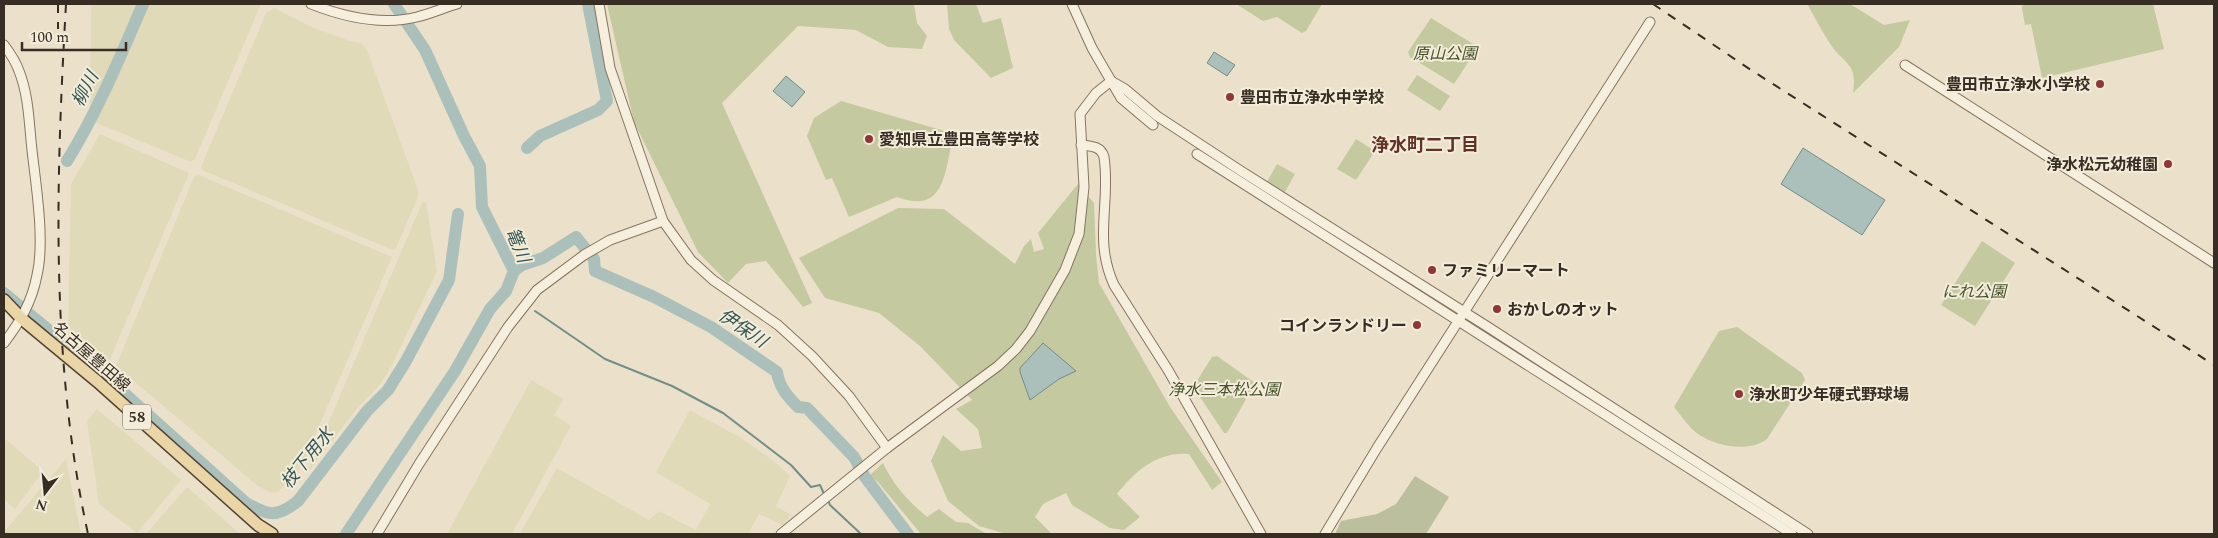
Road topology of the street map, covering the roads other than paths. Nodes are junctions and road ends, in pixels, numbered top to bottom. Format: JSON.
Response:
{"nodes":[{"id":1,"x":311,"y":4,"type":"edge"},
{"id":2,"x":457,"y":4,"type":"edge"},
{"id":3,"x":599,"y":4,"type":"edge"},
{"id":4,"x":1072,"y":4,"type":"edge"},
{"id":5,"x":1650,"y":22,"type":"dead end"},
{"id":6,"x":4,"y":45,"type":"edge"},
{"id":7,"x":1905,"y":65,"type":"dead end"},
{"id":8,"x":1111,"y":81,"type":"junction"},
{"id":9,"x":1153,"y":125,"type":"dead end"},
{"id":10,"x":1081,"y":145,"type":"junction"},
{"id":11,"x":1197,"y":154,"type":"dead end"},
{"id":12,"x":664,"y":221,"type":"junction"},
{"id":13,"x":2214,"y":263,"type":"edge"},
{"id":14,"x":4,"y":300,"type":"edge"},
{"id":15,"x":1464,"y":313,"type":"junction"},
{"id":16,"x":23,"y":318,"type":"junction"},
{"id":17,"x":1458,"y":322,"type":"junction"},
{"id":18,"x":4,"y":342,"type":"edge"},
{"id":19,"x":886,"y":448,"type":"junction"},
{"id":20,"x":272,"y":534,"type":"edge"},
{"id":21,"x":377,"y":534,"type":"edge"},
{"id":22,"x":781,"y":534,"type":"edge"},
{"id":23,"x":1261,"y":534,"type":"edge"},
{"id":24,"x":1325,"y":534,"type":"edge"},
{"id":25,"x":1792,"y":534,"type":"edge"},
{"id":26,"x":1808,"y":534,"type":"edge"}],
"edges":[{"from":1,"to":2,"type":"street"},
{"from":3,"to":12,"type":"street"},
{"from":4,"to":8,"type":"street"},
{"from":5,"to":15,"type":"street"},
{"from":6,"to":16,"type":"street"},
{"from":7,"to":13,"type":"street"},
{"from":8,"to":9,"type":"street"},
{"from":8,"to":10,"type":"street"},
{"from":8,"to":15,"type":"street"},
{"from":10,"to":19,"type":"street"},
{"from":10,"to":23,"type":"street"},
{"from":11,"to":17,"type":"street"},
{"from":12,"to":19,"type":"street"},
{"from":12,"to":21,"type":"street"},
{"from":14,"to":16,"type":"main road","name":"名古屋豊田線","number":"58"},
{"from":15,"to":17,"type":"street"},
{"from":15,"to":26,"type":"street"},
{"from":16,"to":18,"type":"street"},
{"from":16,"to":20,"type":"main road","name":"名古屋豊田線","number":"58"},
{"from":17,"to":24,"type":"street"},
{"from":17,"to":25,"type":"street"},
{"from":19,"to":22,"type":"street"}]}
